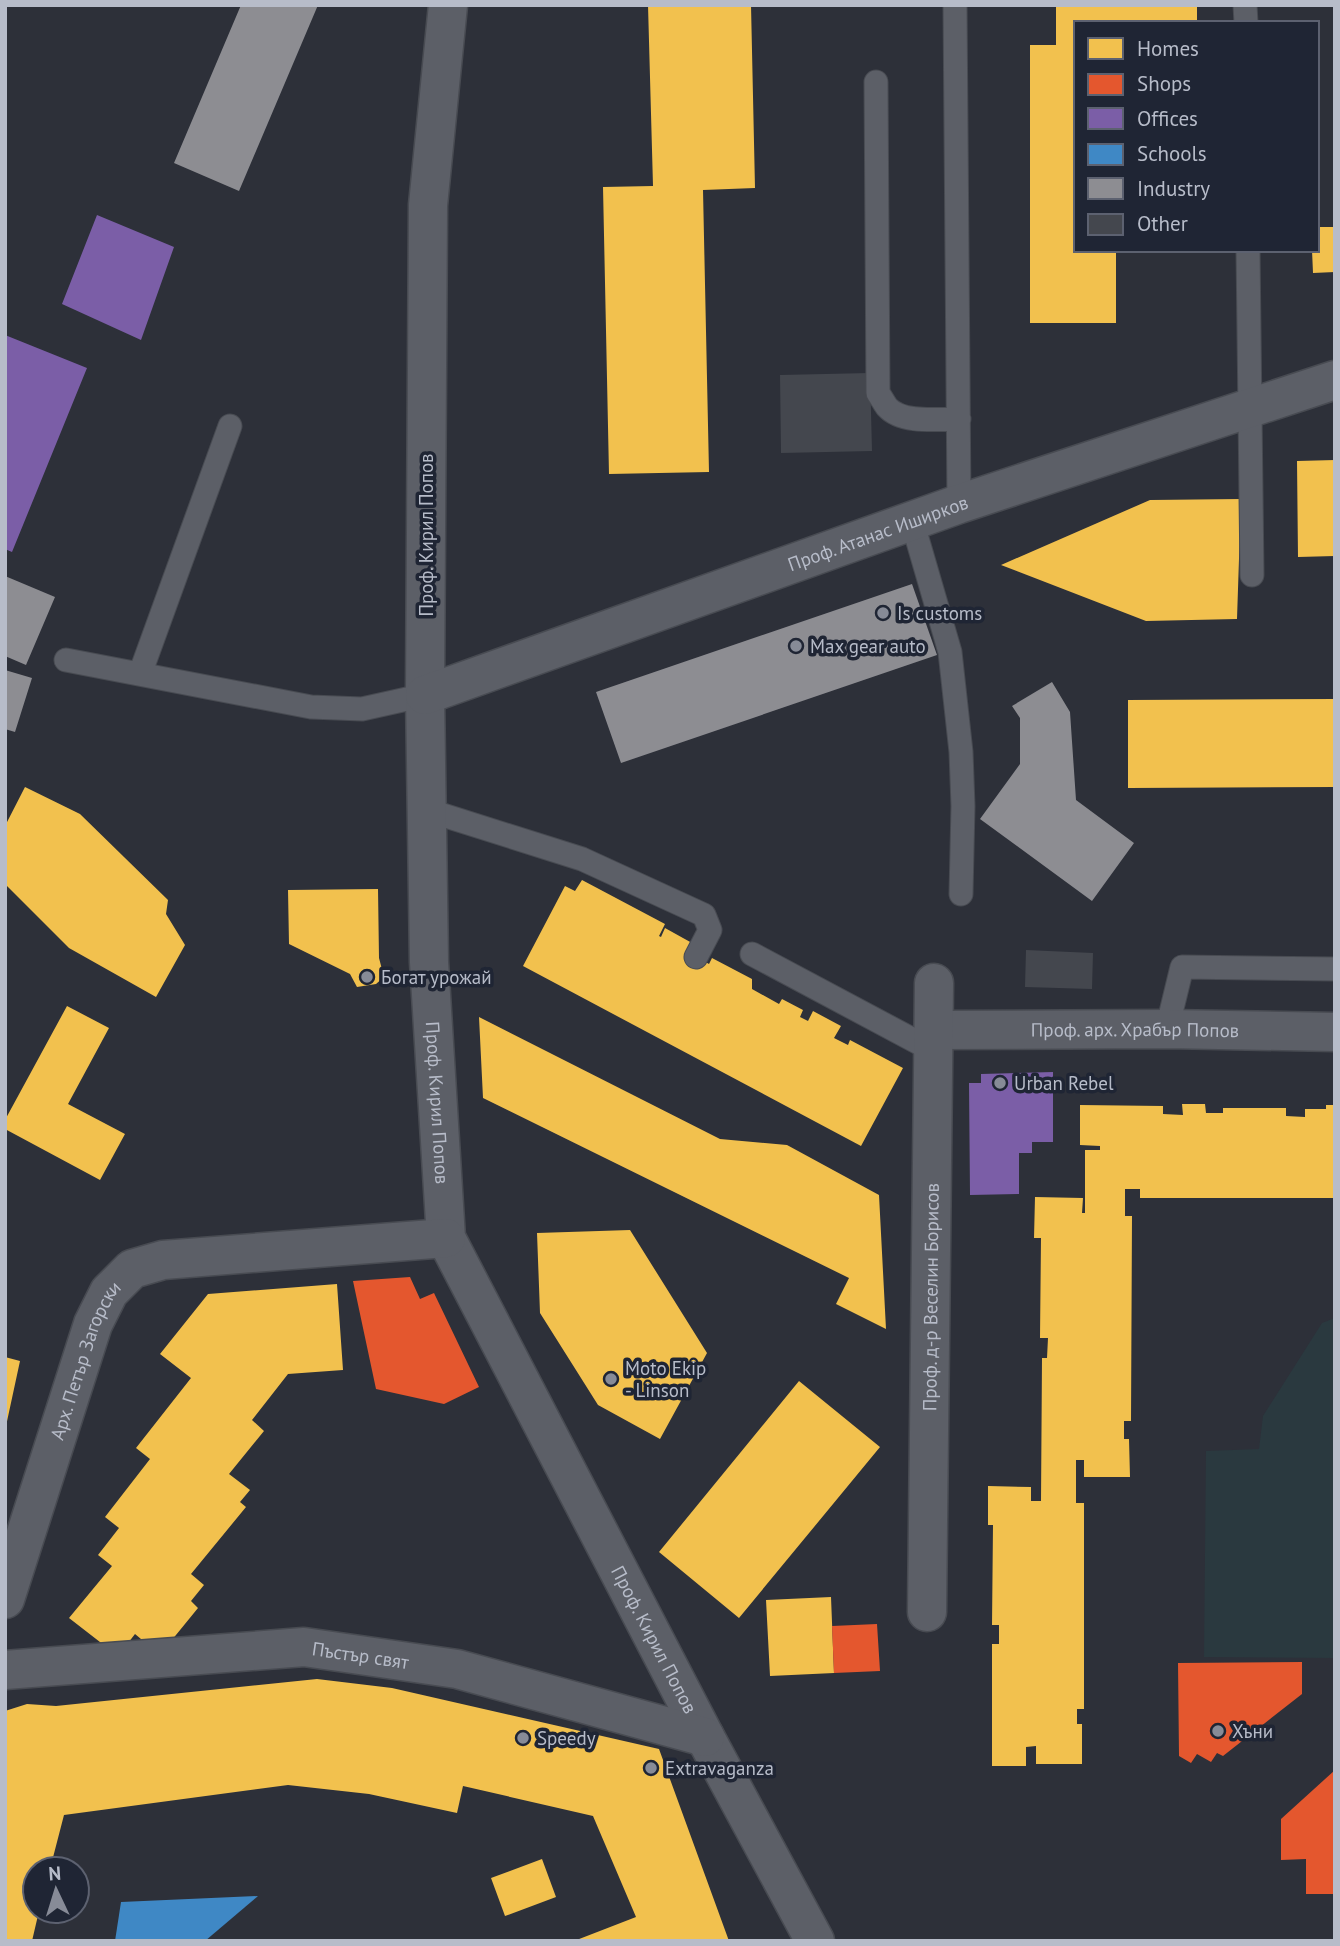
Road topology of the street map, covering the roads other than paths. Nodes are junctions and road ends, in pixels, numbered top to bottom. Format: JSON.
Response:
{"nodes":[{"id":1,"x":448,"y":5,"type":"edge"},
{"id":2,"x":955,"y":5,"type":"edge"},
{"id":3,"x":876,"y":82,"type":"dead end"},
{"id":4,"x":1248,"y":252,"type":"edge"},
{"id":5,"x":1335,"y":380,"type":"edge"},
{"id":6,"x":1251,"y":406,"type":"junction"},
{"id":7,"x":959,"y":419,"type":"junction"},
{"id":8,"x":230,"y":426,"type":"dead end"},
{"id":9,"x":959,"y":504,"type":"junction"},
{"id":10,"x":912,"y":522,"type":"junction"},
{"id":11,"x":1252,"y":575,"type":"dead end"},
{"id":12,"x":66,"y":660,"type":"dead end"},
{"id":13,"x":140,"y":674,"type":"junction"},
{"id":14,"x":425,"y":695,"type":"junction"},
{"id":15,"x":427,"y":810,"type":"junction"},
{"id":16,"x":961,"y":894,"type":"dead end"},
{"id":17,"x":752,"y":954,"type":"dead end"},
{"id":18,"x":696,"y":957,"type":"dead end"},
{"id":19,"x":1335,"y":969,"type":"edge"},
{"id":20,"x":934,"y":983,"type":"dead end"},
{"id":21,"x":1167,"y":1029,"type":"junction"},
{"id":22,"x":1335,"y":1032,"type":"edge"},
{"id":23,"x":934,"y":1040,"type":"junction"},
{"id":24,"x":446,"y":1238,"type":"junction"},
{"id":25,"x":5,"y":1599,"type":"edge"},
{"id":26,"x":927,"y":1612,"type":"dead end"},
{"id":27,"x":5,"y":1670,"type":"edge"},
{"id":28,"x":705,"y":1737,"type":"junction"},
{"id":29,"x":815,"y":1941,"type":"edge"}],
"edges":[{"from":1,"to":14,"type":"street","name":"Проф. Кирил Попов"},
{"from":2,"to":7,"type":"lane"},
{"from":3,"to":7,"type":"lane"},
{"from":4,"to":6,"type":"lane"},
{"from":5,"to":6,"type":"street","name":"Проф. Атанас Иширков"},
{"from":6,"to":9,"type":"street","name":"Проф. Атанас Иширков"},
{"from":6,"to":11,"type":"lane"},
{"from":7,"to":9,"type":"lane"},
{"from":8,"to":13,"type":"lane"},
{"from":9,"to":10,"type":"street","name":"Проф. Атанас Иширков"},
{"from":10,"to":14,"type":"street","name":"Проф. Атанас Иширков"},
{"from":10,"to":16,"type":"lane"},
{"from":12,"to":13,"type":"lane"},
{"from":13,"to":14,"type":"lane"},
{"from":14,"to":15,"type":"street","name":"Проф. Кирил Попов"},
{"from":15,"to":18,"type":"lane"},
{"from":15,"to":24,"type":"street","name":"Проф. Кирил Попов"},
{"from":17,"to":23,"type":"lane"},
{"from":19,"to":21,"type":"lane"},
{"from":20,"to":23,"type":"street","name":"Проф. д-р Веселин Борисов"},
{"from":21,"to":22,"type":"street","name":"Проф. арх. Храбър Попов"},
{"from":21,"to":23,"type":"street","name":"Проф. арх. Храбър Попов"},
{"from":23,"to":26,"type":"street","name":"Проф. д-р Веселин Борисов"},
{"from":24,"to":25,"type":"street","name":"Арх. Петър Загорски"},
{"from":24,"to":28,"type":"street","name":"Проф. Кирил Попов"},
{"from":27,"to":28,"type":"street","name":"Пъстър свят"},
{"from":28,"to":29,"type":"street","name":"Проф. Кирил Попов"}]}
